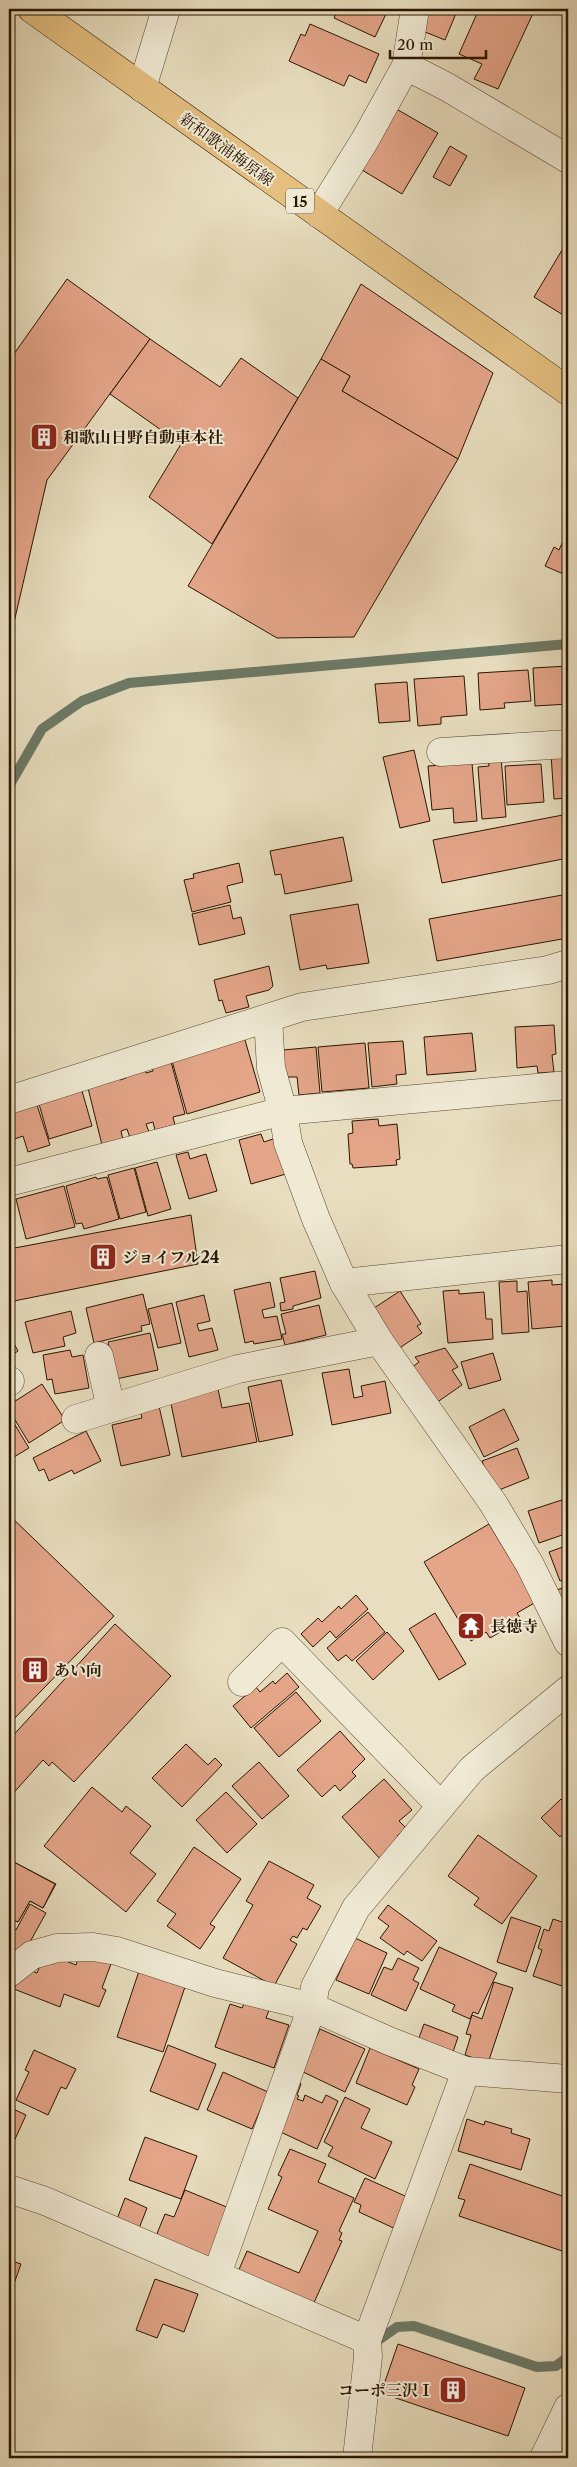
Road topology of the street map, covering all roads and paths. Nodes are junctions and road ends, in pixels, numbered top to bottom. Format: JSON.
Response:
{"nodes":[{"id":1,"x":32,"y":9,"type":"edge"},
{"id":2,"x":166,"y":9,"type":"edge"},
{"id":3,"x":415,"y":9,"type":"edge"},
{"id":4,"x":406,"y":66,"type":"junction"},
{"id":5,"x":142,"y":88,"type":"junction"},
{"id":6,"x":568,"y":159,"type":"edge"},
{"id":7,"x":319,"y":214,"type":"junction"},
{"id":8,"x":568,"y":392,"type":"edge"},
{"id":9,"x":568,"y":744,"type":"edge"},
{"id":10,"x":441,"y":752,"type":"dead end"},
{"id":11,"x":568,"y":964,"type":"edge"},
{"id":12,"x":268,"y":1018,"type":"junction"},
{"id":13,"x":568,"y":1085,"type":"edge"},
{"id":14,"x":9,"y":1100,"type":"edge"},
{"id":15,"x":283,"y":1111,"type":"junction"},
{"id":16,"x":9,"y":1182,"type":"edge"},
{"id":17,"x":568,"y":1259,"type":"edge"},
{"id":18,"x":344,"y":1283,"type":"junction"},
{"id":19,"x":379,"y":1341,"type":"junction"},
{"id":20,"x":99,"y":1356,"type":"dead end"},
{"id":21,"x":111,"y":1408,"type":"junction"},
{"id":22,"x":76,"y":1419,"type":"dead end"},
{"id":23,"x":568,"y":1642,"type":"edge"},
{"id":24,"x":242,"y":1682,"type":"dead end"},
{"id":25,"x":568,"y":1690,"type":"edge"},
{"id":26,"x":441,"y":1806,"type":"junction"},
{"id":27,"x":9,"y":1973,"type":"edge"},
{"id":28,"x":312,"y":2007,"type":"junction"},
{"id":29,"x":466,"y":2071,"type":"junction"},
{"id":30,"x":568,"y":2079,"type":"edge"},
{"id":31,"x":9,"y":2189,"type":"edge"},
{"id":32,"x":217,"y":2274,"type":"junction"},
{"id":33,"x":368,"y":2348,"type":"junction"},
{"id":34,"x":568,"y":2408,"type":"edge"},
{"id":35,"x":357,"y":2458,"type":"edge"},
{"id":36,"x":544,"y":2458,"type":"edge"}],
"edges":[{"from":1,"to":5,"type":"main road","name":"新和歌浦梅原線","number":"15"},
{"from":2,"to":5,"type":"street"},
{"from":3,"to":4,"type":"street"},
{"from":4,"to":6,"type":"street"},
{"from":4,"to":7,"type":"street"},
{"from":5,"to":7,"type":"main road","name":"新和歌浦梅原線","number":"15"},
{"from":7,"to":8,"type":"main road","name":"新和歌浦梅原線","number":"15"},
{"from":9,"to":10,"type":"street"},
{"from":11,"to":12,"type":"street"},
{"from":12,"to":14,"type":"street"},
{"from":12,"to":15,"type":"street"},
{"from":13,"to":15,"type":"street"},
{"from":15,"to":16,"type":"street"},
{"from":15,"to":18,"type":"street"},
{"from":17,"to":18,"type":"street"},
{"from":18,"to":19,"type":"street"},
{"from":19,"to":21,"type":"street"},
{"from":19,"to":23,"type":"street"},
{"from":20,"to":21,"type":"street"},
{"from":21,"to":22,"type":"street"},
{"from":24,"to":26,"type":"street"},
{"from":25,"to":26,"type":"street"},
{"from":26,"to":28,"type":"street"},
{"from":27,"to":28,"type":"street"},
{"from":28,"to":29,"type":"street"},
{"from":28,"to":32,"type":"street"},
{"from":29,"to":30,"type":"street"},
{"from":29,"to":33,"type":"street"},
{"from":31,"to":32,"type":"street"},
{"from":32,"to":33,"type":"street"},
{"from":33,"to":35,"type":"street"},
{"from":34,"to":36,"type":"street"}]}
